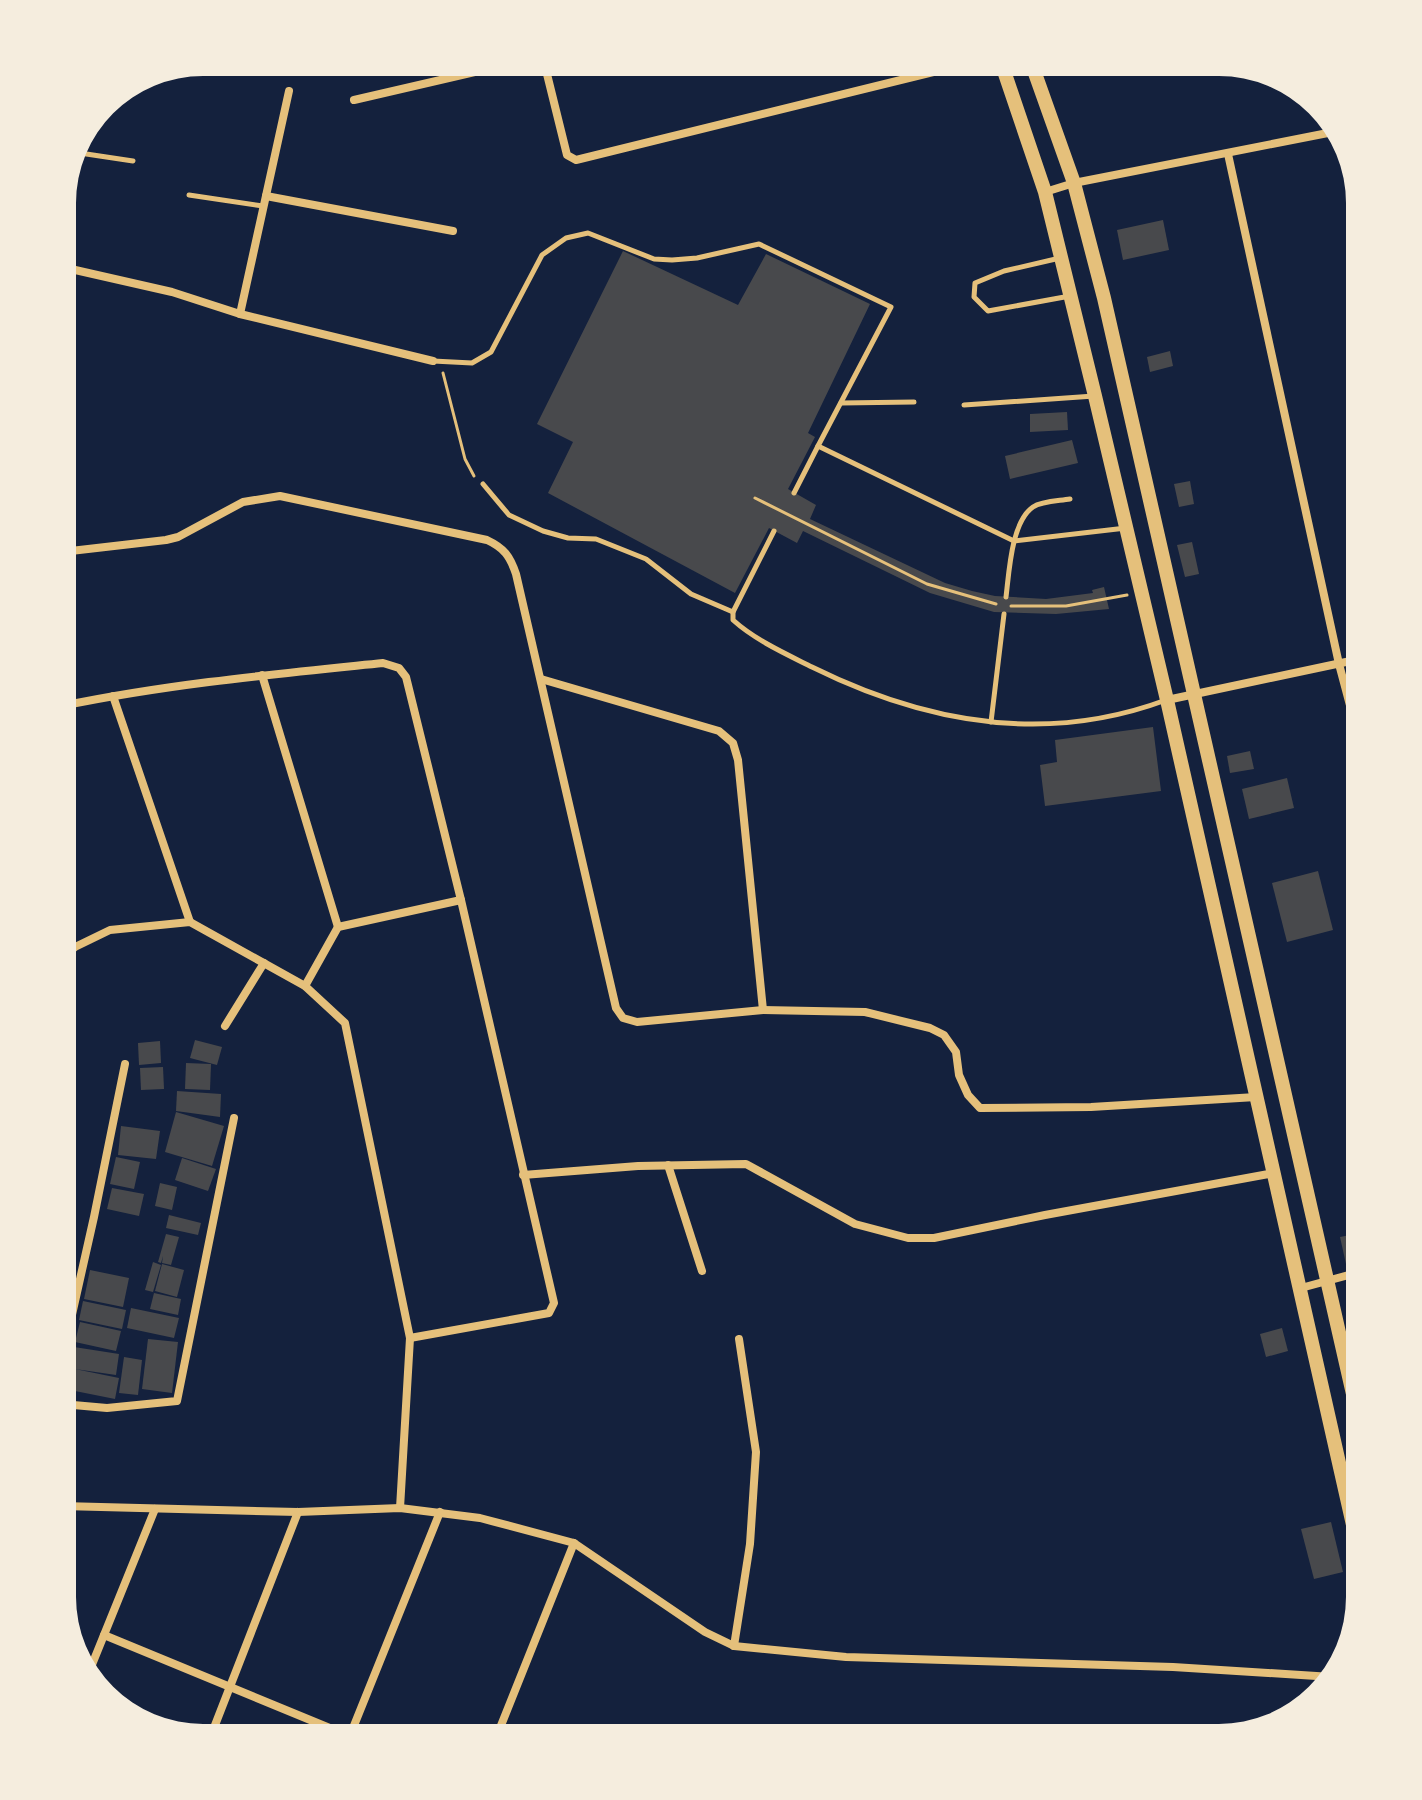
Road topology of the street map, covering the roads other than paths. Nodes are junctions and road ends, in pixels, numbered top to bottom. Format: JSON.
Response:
{"nodes":[{"id":1,"x":458,"y":76,"type":"edge"},
{"id":2,"x":547,"y":76,"type":"edge"},
{"id":3,"x":917,"y":76,"type":"edge"},
{"id":4,"x":1006,"y":76,"type":"edge"},
{"id":5,"x":1036,"y":76,"type":"edge"},
{"id":6,"x":289,"y":91,"type":"dead end"},
{"id":7,"x":354,"y":100,"type":"dead end"},
{"id":8,"x":1326,"y":134,"type":"edge"},
{"id":9,"x":86,"y":154,"type":"edge"},
{"id":10,"x":1228,"y":154,"type":"junction"},
{"id":11,"x":133,"y":161,"type":"dead end"},
{"id":12,"x":1074,"y":183,"type":"junction"},
{"id":13,"x":1045,"y":192,"type":"junction"},
{"id":14,"x":189,"y":195,"type":"dead end"},
{"id":15,"x":266,"y":196,"type":"junction"},
{"id":16,"x":264,"y":206,"type":"junction"},
{"id":17,"x":453,"y":231,"type":"dead end"},
{"id":18,"x":1061,"y":258,"type":"junction"},
{"id":19,"x":76,"y":270,"type":"edge"},
{"id":20,"x":1071,"y":295,"type":"junction"},
{"id":21,"x":240,"y":314,"type":"junction"},
{"id":22,"x":436,"y":361,"type":"joint"},
{"id":23,"x":1095,"y":396,"type":"junction"},
{"id":24,"x":914,"y":402,"type":"dead end"},
{"id":25,"x":841,"y":403,"type":"junction"},
{"id":26,"x":964,"y":405,"type":"dead end"},
{"id":27,"x":818,"y":446,"type":"junction"},
{"id":28,"x":483,"y":484,"type":"road end"},
{"id":29,"x":794,"y":493,"type":"dead end"},
{"id":30,"x":1070,"y":499,"type":"dead end"},
{"id":31,"x":1127,"y":528,"type":"junction"},
{"id":32,"x":774,"y":531,"type":"dead end"},
{"id":33,"x":1014,"y":541,"type":"junction"},
{"id":34,"x":76,"y":550,"type":"edge"},
{"id":35,"x":1006,"y":597,"type":"dead end"},
{"id":36,"x":733,"y":612,"type":"junction"},
{"id":37,"x":1004,"y":614,"type":"dead end"},
{"id":38,"x":1346,"y":662,"type":"edge"},
{"id":39,"x":1339,"y":664,"type":"junction"},
{"id":40,"x":262,"y":675,"type":"junction"},
{"id":41,"x":541,"y":679,"type":"junction"},
{"id":42,"x":1346,"y":690,"type":"edge"},
{"id":43,"x":1194,"y":695,"type":"junction"},
{"id":44,"x":113,"y":696,"type":"junction"},
{"id":45,"x":1167,"y":700,"type":"junction"},
{"id":46,"x":76,"y":703,"type":"edge"},
{"id":47,"x":991,"y":722,"type":"junction"},
{"id":48,"x":461,"y":900,"type":"junction"},
{"id":49,"x":190,"y":922,"type":"junction"},
{"id":50,"x":338,"y":927,"type":"junction"},
{"id":51,"x":76,"y":947,"type":"edge"},
{"id":52,"x":264,"y":963,"type":"junction"},
{"id":53,"x":305,"y":986,"type":"junction"},
{"id":54,"x":763,"y":1010,"type":"junction"},
{"id":55,"x":225,"y":1026,"type":"dead end"},
{"id":56,"x":125,"y":1064,"type":"dead end"},
{"id":57,"x":1256,"y":1097,"type":"junction"},
{"id":58,"x":234,"y":1118,"type":"dead end"},
{"id":59,"x":668,"y":1165,"type":"junction"},
{"id":60,"x":1274,"y":1173,"type":"junction"},
{"id":61,"x":523,"y":1175,"type":"junction"},
{"id":62,"x":702,"y":1271,"type":"dead end"},
{"id":63,"x":1346,"y":1276,"type":"edge"},
{"id":64,"x":1328,"y":1282,"type":"junction"},
{"id":65,"x":1301,"y":1288,"type":"junction"},
{"id":66,"x":76,"y":1297,"type":"edge"},
{"id":67,"x":410,"y":1338,"type":"junction"},
{"id":68,"x":739,"y":1339,"type":"dead end"},
{"id":69,"x":1346,"y":1362,"type":"edge"},
{"id":70,"x":76,"y":1405,"type":"edge"},
{"id":71,"x":1346,"y":1492,"type":"edge"},
{"id":72,"x":76,"y":1506,"type":"edge"},
{"id":73,"x":400,"y":1508,"type":"junction"},
{"id":74,"x":155,"y":1509,"type":"junction"},
{"id":75,"x":298,"y":1512,"type":"junction"},
{"id":76,"x":440,"y":1512,"type":"junction"},
{"id":77,"x":574,"y":1543,"type":"junction"},
{"id":78,"x":104,"y":1635,"type":"junction"},
{"id":79,"x":734,"y":1646,"type":"junction"},
{"id":80,"x":93,"y":1661,"type":"edge"},
{"id":81,"x":1318,"y":1676,"type":"edge"},
{"id":82,"x":230,"y":1687,"type":"junction"},
{"id":83,"x":215,"y":1724,"type":"edge"},
{"id":84,"x":320,"y":1724,"type":"edge"},
{"id":85,"x":356,"y":1724,"type":"edge"},
{"id":86,"x":502,"y":1724,"type":"edge"}],
"edges":[{"from":1,"to":7,"type":"street"},
{"from":2,"to":3,"type":"street"},
{"from":4,"to":13,"type":"main road"},
{"from":5,"to":12,"type":"main road"},
{"from":6,"to":15,"type":"street"},
{"from":8,"to":10,"type":"street"},
{"from":9,"to":11,"type":"lane"},
{"from":10,"to":12,"type":"street"},
{"from":10,"to":39,"type":"street"},
{"from":12,"to":13,"type":"street"},
{"from":12,"to":43,"type":"main road"},
{"from":13,"to":18,"type":"main road"},
{"from":14,"to":16,"type":"lane"},
{"from":15,"to":16,"type":"street"},
{"from":15,"to":17,"type":"street"},
{"from":16,"to":21,"type":"street"},
{"from":18,"to":20,"type":"main road"},
{"from":18,"to":20,"type":"lane"},
{"from":19,"to":21,"type":"street"},
{"from":20,"to":23,"type":"main road"},
{"from":21,"to":22,"type":"street"},
{"from":22,"to":25,"type":"lane"},
{"from":23,"to":26,"type":"lane"},
{"from":23,"to":31,"type":"main road"},
{"from":24,"to":25,"type":"lane"},
{"from":25,"to":27,"type":"lane"},
{"from":27,"to":29,"type":"lane"},
{"from":27,"to":33,"type":"lane"},
{"from":28,"to":36,"type":"lane"},
{"from":30,"to":33,"type":"lane"},
{"from":31,"to":33,"type":"lane"},
{"from":31,"to":45,"type":"main road"},
{"from":32,"to":36,"type":"lane"},
{"from":33,"to":35,"type":"lane"},
{"from":34,"to":41,"type":"street"},
{"from":36,"to":47,"type":"lane"},
{"from":37,"to":47,"type":"lane"},
{"from":38,"to":39,"type":"street"},
{"from":39,"to":42,"type":"street"},
{"from":39,"to":43,"type":"street"},
{"from":40,"to":44,"type":"street"},
{"from":40,"to":48,"type":"street"},
{"from":40,"to":50,"type":"street"},
{"from":41,"to":54,"type":"street"},
{"from":41,"to":54,"type":"street"},
{"from":43,"to":45,"type":"street"},
{"from":43,"to":64,"type":"main road"},
{"from":44,"to":46,"type":"street"},
{"from":44,"to":49,"type":"street"},
{"from":45,"to":47,"type":"lane"},
{"from":45,"to":57,"type":"main road"},
{"from":48,"to":50,"type":"street"},
{"from":48,"to":61,"type":"street"},
{"from":49,"to":51,"type":"street"},
{"from":49,"to":52,"type":"street"},
{"from":50,"to":53,"type":"street"},
{"from":52,"to":53,"type":"street"},
{"from":52,"to":55,"type":"street"},
{"from":53,"to":67,"type":"street"},
{"from":54,"to":57,"type":"street"},
{"from":56,"to":66,"type":"street"},
{"from":57,"to":60,"type":"main road"},
{"from":58,"to":70,"type":"street"},
{"from":59,"to":60,"type":"street"},
{"from":59,"to":61,"type":"street"},
{"from":59,"to":62,"type":"street"},
{"from":60,"to":65,"type":"main road"},
{"from":61,"to":67,"type":"street"},
{"from":63,"to":64,"type":"street"},
{"from":64,"to":65,"type":"street"},
{"from":64,"to":69,"type":"main road"},
{"from":65,"to":71,"type":"main road"},
{"from":67,"to":73,"type":"street"},
{"from":68,"to":79,"type":"street"},
{"from":72,"to":74,"type":"street"},
{"from":73,"to":75,"type":"street"},
{"from":73,"to":76,"type":"street"},
{"from":74,"to":75,"type":"street"},
{"from":74,"to":78,"type":"street"},
{"from":75,"to":82,"type":"street"},
{"from":76,"to":77,"type":"street"},
{"from":76,"to":85,"type":"street"},
{"from":77,"to":79,"type":"street"},
{"from":77,"to":86,"type":"street"},
{"from":78,"to":80,"type":"street"},
{"from":78,"to":82,"type":"street"},
{"from":79,"to":81,"type":"street"},
{"from":82,"to":83,"type":"street"},
{"from":82,"to":84,"type":"street"}]}
